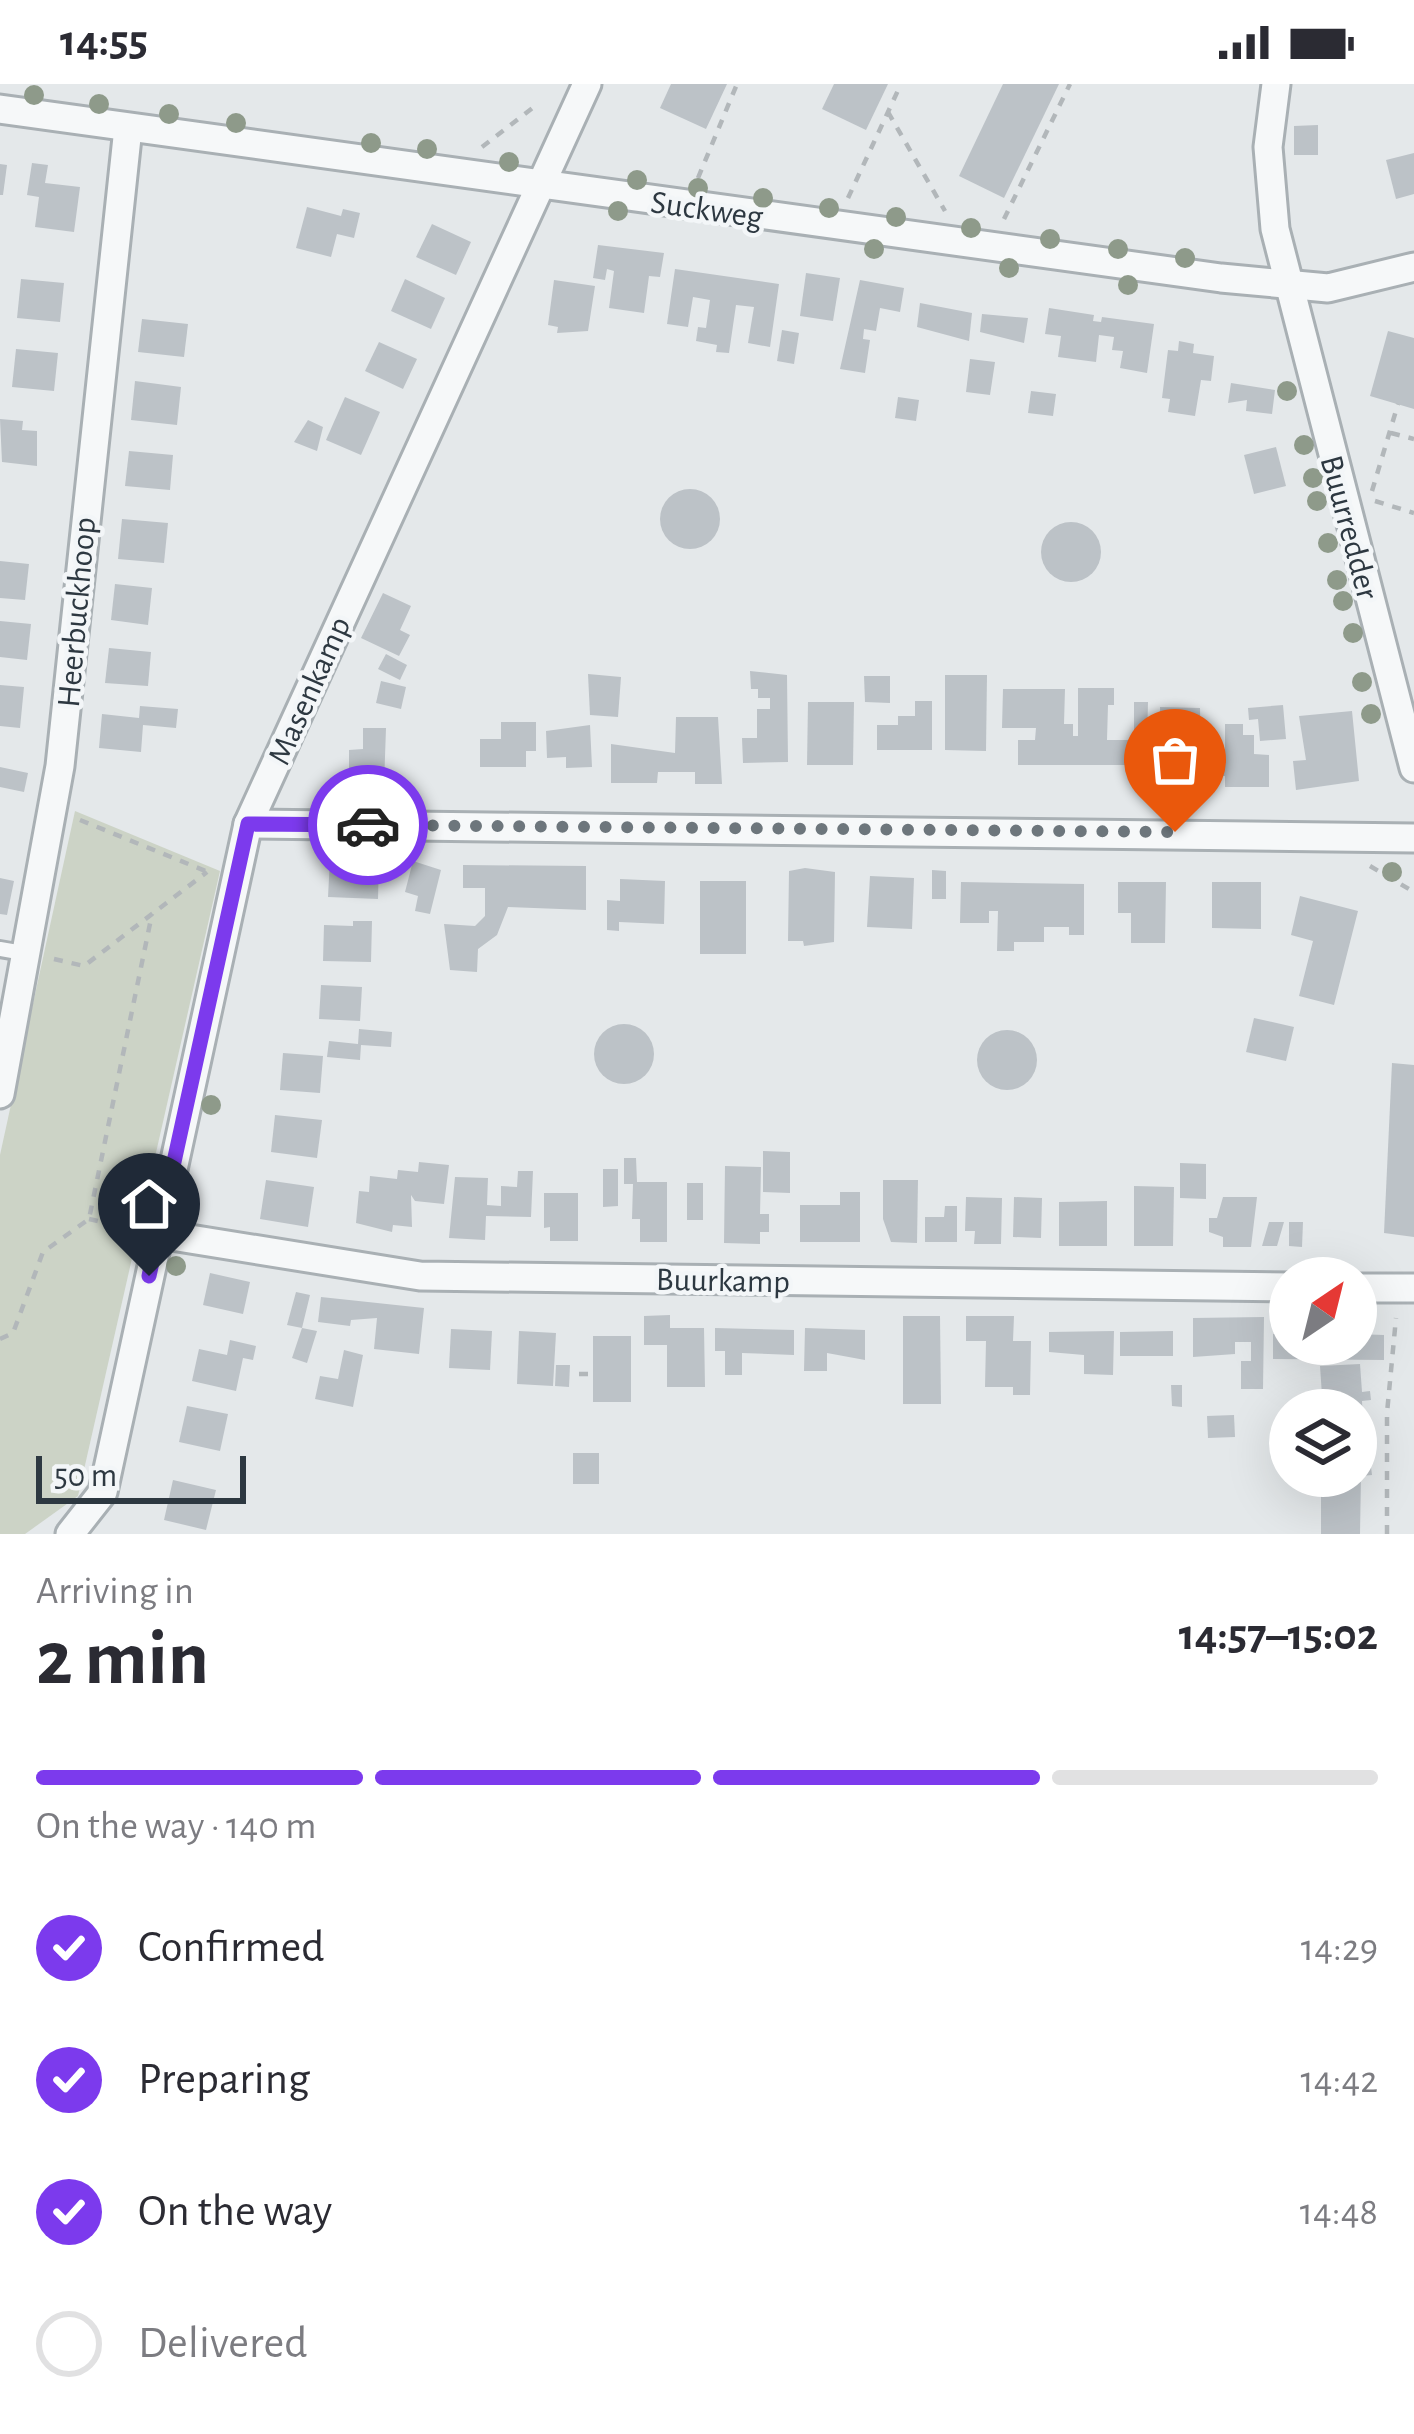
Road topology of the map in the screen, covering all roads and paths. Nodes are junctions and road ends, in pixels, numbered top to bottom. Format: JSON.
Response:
{"nodes":[{"id":1,"x":587,"y":84,"type":"edge"},
{"id":2,"x":737,"y":84,"type":"edge"},
{"id":3,"x":901,"y":84,"type":"edge"},
{"id":4,"x":1070,"y":84,"type":"edge"},
{"id":5,"x":1276,"y":84,"type":"edge"},
{"id":6,"x":539,"y":103,"type":"dead end"},
{"id":7,"x":0,"y":109,"type":"edge"},
{"id":8,"x":888,"y":112,"type":"junction"},
{"id":9,"x":128,"y":128,"type":"junction"},
{"id":10,"x":449,"y":173,"type":"junction"},
{"id":11,"x":545,"y":186,"type":"junction"},
{"id":12,"x":686,"y":205,"type":"junction"},
{"id":13,"x":835,"y":225,"type":"junction"},
{"id":14,"x":977,"y":244,"type":"junction"},
{"id":15,"x":1414,"y":267,"type":"edge"},
{"id":16,"x":1288,"y":286,"type":"junction"},
{"id":17,"x":1398,"y":404,"type":"dead end"},
{"id":18,"x":1390,"y":433,"type":"junction"},
{"id":19,"x":1414,"y":439,"type":"edge"},
{"id":20,"x":1414,"y":513,"type":"edge"},
{"id":21,"x":1414,"y":768,"type":"edge"},
{"id":22,"x":54,"y":809,"type":"junction"},
{"id":23,"x":248,"y":824,"type":"junction"},
{"id":24,"x":1414,"y":838,"type":"edge"},
{"id":25,"x":207,"y":872,"type":"junction"},
{"id":26,"x":236,"y":883,"type":"junction"},
{"id":27,"x":152,"y":914,"type":"junction"},
{"id":28,"x":0,"y":949,"type":"edge"},
{"id":29,"x":29,"y":954,"type":"junction"},
{"id":30,"x":0,"y":1094,"type":"edge"},
{"id":31,"x":89,"y":1220,"type":"junction"},
{"id":32,"x":159,"y":1234,"type":"junction"},
{"id":33,"x":1269,"y":1287,"type":"edge"},
{"id":34,"x":1406,"y":1288,"type":"edge"},
{"id":35,"x":0,"y":1340,"type":"edge"},
{"id":36,"x":593,"y":1374,"type":"dead end"},
{"id":37,"x":579,"y":1375,"type":"dead end"},
{"id":38,"x":70,"y":1534,"type":"edge"},
{"id":39,"x":1387,"y":1534,"type":"edge"}],
"edges":[{"from":1,"to":11,"type":"street","name":"Masenkamp"},
{"from":2,"to":12,"type":"path"},
{"from":3,"to":8,"type":"path"},
{"from":4,"to":14,"type":"path"},
{"from":5,"to":16,"type":"street","name":"Buurredder"},
{"from":6,"to":10,"type":"path"},
{"from":7,"to":9,"type":"street","name":"Suckweg"},
{"from":8,"to":13,"type":"path"},
{"from":8,"to":14,"type":"path"},
{"from":9,"to":10,"type":"street","name":"Suckweg"},
{"from":9,"to":22,"type":"street","name":"Heerbuckhoop"},
{"from":10,"to":11,"type":"street","name":"Suckweg"},
{"from":11,"to":12,"type":"street","name":"Suckweg"},
{"from":11,"to":23,"type":"street","name":"Masenkamp"},
{"from":12,"to":13,"type":"street","name":"Suckweg"},
{"from":13,"to":14,"type":"street","name":"Suckweg"},
{"from":14,"to":16,"type":"street","name":"Suckweg"},
{"from":15,"to":16,"type":"street","name":"Suckweg"},
{"from":16,"to":21,"type":"street","name":"Buurredder"},
{"from":17,"to":18,"type":"path"},
{"from":18,"to":19,"type":"path"},
{"from":18,"to":20,"type":"path"},
{"from":22,"to":25,"type":"path"},
{"from":22,"to":29,"type":"street","name":"Heerbuckhoop"},
{"from":23,"to":24,"type":"street"},
{"from":23,"to":26,"type":"street","name":"Masenkamp"},
{"from":25,"to":26,"type":"path"},
{"from":25,"to":27,"type":"path"},
{"from":26,"to":32,"type":"street","name":"Masenkamp"},
{"from":27,"to":29,"type":"path"},
{"from":27,"to":31,"type":"path"},
{"from":28,"to":29,"type":"lane"},
{"from":29,"to":30,"type":"street","name":"Heerbuckhoop"},
{"from":31,"to":32,"type":"path"},
{"from":31,"to":35,"type":"path"},
{"from":32,"to":33,"type":"street","name":"Buurkamp"},
{"from":32,"to":38,"type":"street","name":"Masenkamp"},
{"from":34,"to":39,"type":"path"},
{"from":36,"to":37,"type":"path"}]}
